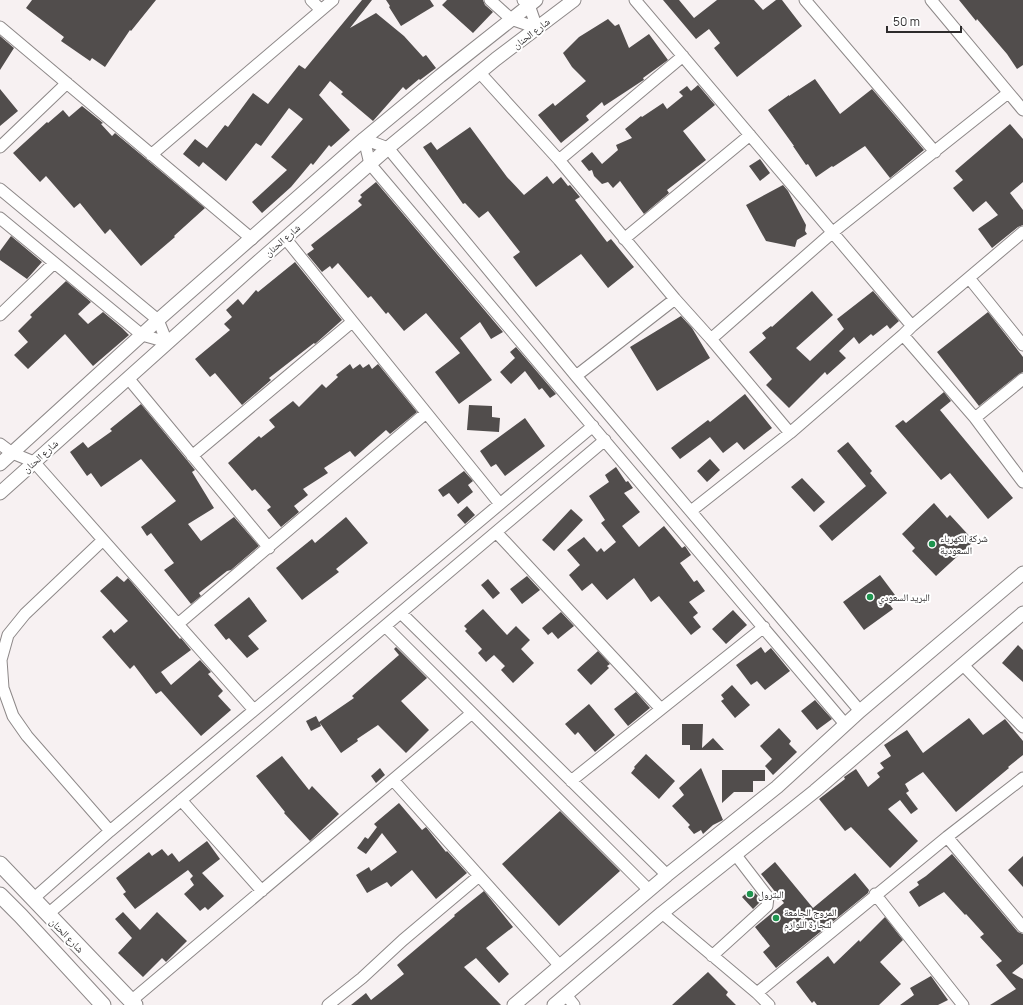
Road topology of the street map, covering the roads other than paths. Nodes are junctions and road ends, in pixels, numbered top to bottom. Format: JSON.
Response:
{"nodes":[{"id":1,"x":311,"y":0,"type":"edge"},
{"id":2,"x":333,"y":0,"type":"edge"},
{"id":3,"x":490,"y":0,"type":"edge"},
{"id":4,"x":574,"y":0,"type":"edge"},
{"id":5,"x":636,"y":0,"type":"edge"},
{"id":6,"x":805,"y":0,"type":"edge"},
{"id":7,"x":931,"y":0,"type":"edge"},
{"id":8,"x":529,"y":2,"type":"edge"},
{"id":9,"x":321,"y":10,"type":"junction"},
{"id":10,"x":511,"y":19,"type":"junction"},
{"id":11,"x":0,"y":27,"type":"edge"},
{"id":12,"x":537,"y":28,"type":"junction"},
{"id":13,"x":683,"y":56,"type":"junction"},
{"id":14,"x":480,"y":73,"type":"junction"},
{"id":15,"x":67,"y":83,"type":"junction"},
{"id":16,"x":1008,"y":93,"type":"junction"},
{"id":17,"x":1023,"y":110,"type":"edge"},
{"id":18,"x":750,"y":135,"type":"junction"},
{"id":19,"x":364,"y":140,"type":"junction"},
{"id":20,"x":0,"y":147,"type":"edge"},
{"id":21,"x":388,"y":148,"type":"junction"},
{"id":22,"x":935,"y":152,"type":"junction"},
{"id":23,"x":151,"y":155,"type":"junction"},
{"id":24,"x":559,"y":160,"type":"junction"},
{"id":25,"x":370,"y":164,"type":"junction"},
{"id":26,"x":0,"y":189,"type":"edge"},
{"id":27,"x":0,"y":218,"type":"edge"},
{"id":28,"x":833,"y":232,"type":"junction"},
{"id":29,"x":1023,"y":232,"type":"edge"},
{"id":30,"x":285,"y":238,"type":"junction"},
{"id":31,"x":252,"y":239,"type":"junction"},
{"id":32,"x":624,"y":239,"type":"junction"},
{"id":33,"x":54,"y":263,"type":"junction"},
{"id":34,"x":969,"y":278,"type":"junction"},
{"id":35,"x":675,"y":299,"type":"junction"},
{"id":36,"x":0,"y":314,"type":"edge"},
{"id":37,"x":158,"y":320,"type":"junction"},
{"id":38,"x":352,"y":322,"type":"junction"},
{"id":39,"x":912,"y":326,"type":"junction"},
{"id":40,"x":142,"y":335,"type":"junction"},
{"id":41,"x":903,"y":335,"type":"junction"},
{"id":42,"x":711,"y":339,"type":"junction"},
{"id":43,"x":167,"y":342,"type":"junction"},
{"id":44,"x":1023,"y":345,"type":"edge"},
{"id":45,"x":576,"y":376,"type":"junction"},
{"id":46,"x":128,"y":378,"type":"junction"},
{"id":47,"x":1023,"y":379,"type":"edge"},
{"id":48,"x":426,"y":413,"type":"junction"},
{"id":49,"x":974,"y":418,"type":"junction"},
{"id":50,"x":593,"y":426,"type":"junction"},
{"id":51,"x":790,"y":433,"type":"junction"},
{"id":52,"x":605,"y":440,"type":"junction"},
{"id":53,"x":0,"y":444,"type":"edge"},
{"id":54,"x":12,"y":453,"type":"junction"},
{"id":55,"x":192,"y":456,"type":"junction"},
{"id":56,"x":34,"y":462,"type":"junction"},
{"id":57,"x":0,"y":464,"type":"edge"},
{"id":58,"x":1023,"y":482,"type":"edge"},
{"id":59,"x":0,"y":493,"type":"edge"},
{"id":60,"x":500,"y":504,"type":"junction"},
{"id":61,"x":691,"y":512,"type":"junction"},
{"id":62,"x":496,"y":532,"type":"junction"},
{"id":63,"x":103,"y":540,"type":"junction"},
{"id":64,"x":269,"y":548,"type":"junction"},
{"id":65,"x":1023,"y":573,"type":"edge"},
{"id":66,"x":401,"y":613,"type":"junction"},
{"id":67,"x":1023,"y":613,"type":"edge"},
{"id":68,"x":178,"y":624,"type":"junction"},
{"id":69,"x":385,"y":626,"type":"junction"},
{"id":70,"x":764,"y":627,"type":"junction"},
{"id":71,"x":963,"y":665,"type":"junction"},
{"id":72,"x":660,"y":709,"type":"junction"},
{"id":73,"x":254,"y":710,"type":"junction"},
{"id":74,"x":860,"y":711,"type":"junction"},
{"id":75,"x":472,"y":713,"type":"junction"},
{"id":76,"x":845,"y":724,"type":"junction"},
{"id":77,"x":1023,"y":727,"type":"edge"},
{"id":78,"x":1023,"y":778,"type":"edge"},
{"id":79,"x":393,"y":780,"type":"junction"},
{"id":80,"x":571,"y":781,"type":"junction"},
{"id":81,"x":181,"y":800,"type":"junction"},
{"id":82,"x":110,"y":831,"type":"junction"},
{"id":83,"x":947,"y":836,"type":"junction"},
{"id":84,"x":735,"y":854,"type":"junction"},
{"id":85,"x":0,"y":864,"type":"edge"},
{"id":86,"x":667,"y":875,"type":"junction"},
{"id":87,"x":479,"y":876,"type":"junction"},
{"id":88,"x":649,"y":890,"type":"junction"},
{"id":89,"x":262,"y":891,"type":"junction"},
{"id":90,"x":876,"y":894,"type":"junction"},
{"id":91,"x":0,"y":895,"type":"edge"},
{"id":92,"x":34,"y":899,"type":"junction"},
{"id":93,"x":662,"y":913,"type":"junction"},
{"id":94,"x":48,"y":914,"type":"junction"},
{"id":95,"x":1023,"y":927,"type":"edge"},
{"id":96,"x":712,"y":956,"type":"junction"},
{"id":97,"x":560,"y":966,"type":"junction"},
{"id":98,"x":756,"y":993,"type":"junction"},
{"id":99,"x":570,"y":1000,"type":"edge"},
{"id":100,"x":133,"y":1003,"type":"edge"},
{"id":101,"x":103,"y":1005,"type":"edge"},
{"id":102,"x":328,"y":1005,"type":"edge"},
{"id":103,"x":514,"y":1005,"type":"edge"},
{"id":104,"x":554,"y":1005,"type":"edge"},
{"id":105,"x":769,"y":1005,"type":"edge"},
{"id":106,"x":963,"y":1005,"type":"edge"}],
"edges":[{"from":1,"to":9,"type":"street"},
{"from":2,"to":9,"type":"street"},
{"from":3,"to":10,"type":"street"},
{"from":4,"to":12,"type":"street","name":"شارع الحنان"},
{"from":5,"to":13,"type":"street"},
{"from":6,"to":22,"type":"street"},
{"from":7,"to":16,"type":"street"},
{"from":8,"to":10,"type":"street","name":"شارع الحنان"},
{"from":8,"to":12,"type":"street"},
{"from":9,"to":23,"type":"street"},
{"from":10,"to":12,"type":"street"},
{"from":10,"to":19,"type":"street","name":"شارع الحنان"},
{"from":11,"to":15,"type":"street"},
{"from":12,"to":14,"type":"street","name":"شارع الحنان"},
{"from":13,"to":18,"type":"street"},
{"from":13,"to":24,"type":"street"},
{"from":14,"to":21,"type":"street","name":"شارع الحنان"},
{"from":14,"to":24,"type":"street"},
{"from":15,"to":20,"type":"street"},
{"from":15,"to":23,"type":"street"},
{"from":16,"to":17,"type":"street"},
{"from":16,"to":22,"type":"street"},
{"from":18,"to":28,"type":"street"},
{"from":18,"to":32,"type":"street"},
{"from":19,"to":21,"type":"street"},
{"from":19,"to":25,"type":"street"},
{"from":19,"to":31,"type":"street","name":"شارع الحنان"},
{"from":21,"to":25,"type":"street","name":"شارع الحنان"},
{"from":21,"to":45,"type":"street"},
{"from":22,"to":28,"type":"street"},
{"from":23,"to":31,"type":"street"},
{"from":24,"to":32,"type":"street"},
{"from":25,"to":30,"type":"street","name":"شارع الحنان"},
{"from":25,"to":50,"type":"street"},
{"from":26,"to":37,"type":"street"},
{"from":27,"to":33,"type":"street"},
{"from":28,"to":39,"type":"street"},
{"from":28,"to":42,"type":"street"},
{"from":29,"to":34,"type":"street"},
{"from":30,"to":38,"type":"street"},
{"from":30,"to":43,"type":"street","name":"شارع الحنان"},
{"from":31,"to":37,"type":"street","name":"شارع الحنان"},
{"from":32,"to":35,"type":"street"},
{"from":33,"to":36,"type":"street"},
{"from":33,"to":40,"type":"street"},
{"from":34,"to":39,"type":"street"},
{"from":34,"to":44,"type":"street"},
{"from":35,"to":42,"type":"street"},
{"from":35,"to":45,"type":"street"},
{"from":37,"to":40,"type":"street","name":"شارع الحنان"},
{"from":37,"to":43,"type":"street"},
{"from":38,"to":48,"type":"street"},
{"from":38,"to":55,"type":"street"},
{"from":39,"to":41,"type":"street"},
{"from":40,"to":43,"type":"street"},
{"from":40,"to":54,"type":"street","name":"شارع الحنان"},
{"from":41,"to":49,"type":"street"},
{"from":41,"to":51,"type":"street"},
{"from":42,"to":51,"type":"street"},
{"from":43,"to":46,"type":"street","name":"شارع الحنان"},
{"from":45,"to":61,"type":"street"},
{"from":46,"to":55,"type":"street"},
{"from":46,"to":56,"type":"street","name":"شارع الحنان"},
{"from":47,"to":49,"type":"street"},
{"from":48,"to":60,"type":"street"},
{"from":48,"to":64,"type":"street"},
{"from":49,"to":58,"type":"street"},
{"from":50,"to":52,"type":"street"},
{"from":50,"to":60,"type":"street"},
{"from":51,"to":61,"type":"street"},
{"from":52,"to":62,"type":"street"},
{"from":52,"to":70,"type":"street"},
{"from":53,"to":54,"type":"street"},
{"from":54,"to":56,"type":"street"},
{"from":54,"to":57,"type":"street","name":"شارع الحنان"},
{"from":55,"to":64,"type":"street"},
{"from":56,"to":59,"type":"street","name":"شارع الحنان"},
{"from":56,"to":63,"type":"street"},
{"from":60,"to":73,"type":"street"},
{"from":61,"to":74,"type":"street"},
{"from":62,"to":66,"type":"street"},
{"from":62,"to":72,"type":"street"},
{"from":63,"to":68,"type":"street"},
{"from":63,"to":82,"type":"street"},
{"from":64,"to":68,"type":"street"},
{"from":65,"to":74,"type":"street"},
{"from":66,"to":69,"type":"street"},
{"from":66,"to":80,"type":"street"},
{"from":67,"to":71,"type":"street"},
{"from":68,"to":73,"type":"street"},
{"from":69,"to":75,"type":"street"},
{"from":69,"to":81,"type":"street"},
{"from":70,"to":72,"type":"street"},
{"from":70,"to":76,"type":"street"},
{"from":71,"to":77,"type":"street"},
{"from":71,"to":84,"type":"street"},
{"from":72,"to":80,"type":"street"},
{"from":73,"to":82,"type":"street"},
{"from":74,"to":76,"type":"street"},
{"from":75,"to":79,"type":"street"},
{"from":75,"to":88,"type":"street"},
{"from":76,"to":86,"type":"street"},
{"from":78,"to":83,"type":"street"},
{"from":79,"to":87,"type":"street"},
{"from":79,"to":89,"type":"street"},
{"from":80,"to":86,"type":"street"},
{"from":81,"to":89,"type":"street"},
{"from":81,"to":94,"type":"street"},
{"from":82,"to":92,"type":"street"},
{"from":83,"to":90,"type":"street"},
{"from":83,"to":95,"type":"street"},
{"from":84,"to":93,"type":"street"},
{"from":84,"to":96,"type":"street"},
{"from":85,"to":92,"type":"main road","name":"شارع الحنان"},
{"from":86,"to":88,"type":"street"},
{"from":87,"to":97,"type":"street"},
{"from":87,"to":102,"type":"street"},
{"from":88,"to":97,"type":"street"},
{"from":89,"to":100,"type":"street"},
{"from":90,"to":98,"type":"street"},
{"from":90,"to":106,"type":"street"},
{"from":91,"to":101,"type":"main road","name":"شارع الحنان"},
{"from":92,"to":94,"type":"main road","name":"شارع الحنان"},
{"from":93,"to":96,"type":"street"},
{"from":93,"to":99,"type":"street"},
{"from":94,"to":100,"type":"main road","name":"شارع الحنان"},
{"from":96,"to":98,"type":"street"},
{"from":97,"to":103,"type":"street"},
{"from":98,"to":105,"type":"street"},
{"from":99,"to":104,"type":"street"}]}
